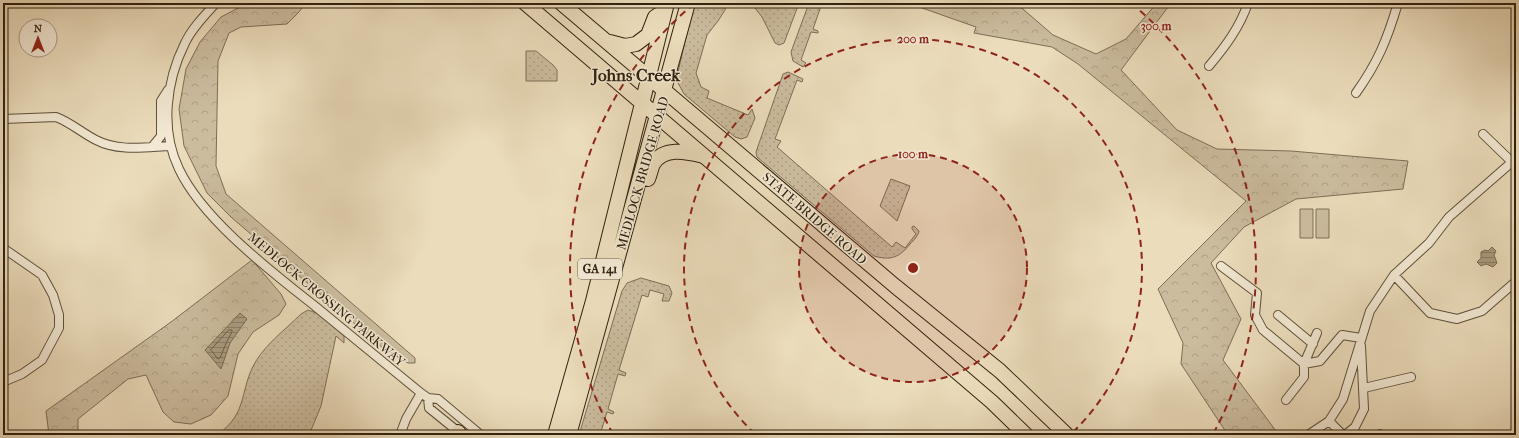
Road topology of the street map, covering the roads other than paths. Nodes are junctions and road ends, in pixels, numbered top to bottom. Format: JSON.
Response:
{"nodes":[{"id":1,"x":216,"y":3,"type":"edge"},
{"id":2,"x":525,"y":3,"type":"edge"},
{"id":3,"x":561,"y":3,"type":"edge"},
{"id":4,"x":688,"y":3,"type":"edge"},
{"id":5,"x":1248,"y":3,"type":"edge"},
{"id":6,"x":1398,"y":3,"type":"edge"},
{"id":7,"x":666,"y":7,"type":"edge"},
{"id":8,"x":607,"y":42,"type":"junction"},
{"id":9,"x":1209,"y":66,"type":"dead end"},
{"id":10,"x":650,"y":77,"type":"junction"},
{"id":11,"x":171,"y":86,"type":"junction"},
{"id":12,"x":665,"y":90,"type":"junction"},
{"id":13,"x":1356,"y":93,"type":"dead end"},
{"id":14,"x":642,"y":103,"type":"junction"},
{"id":15,"x":658,"y":116,"type":"junction"},
{"id":16,"x":3,"y":119,"type":"edge"},
{"id":17,"x":1483,"y":134,"type":"dead end"},
{"id":18,"x":171,"y":146,"type":"junction"},
{"id":19,"x":152,"y":147,"type":"junction"},
{"id":20,"x":705,"y":156,"type":"junction"},
{"id":21,"x":1514,"y":164,"type":"edge"},
{"id":22,"x":633,"y":204,"type":"junction"},
{"id":23,"x":3,"y":248,"type":"edge"},
{"id":24,"x":1221,"y":266,"type":"dead end"},
{"id":25,"x":1394,"y":275,"type":"junction"},
{"id":26,"x":1515,"y":283,"type":"edge"},
{"id":27,"x":1278,"y":315,"type":"dead end"},
{"id":28,"x":1317,"y":333,"type":"dead end"},
{"id":29,"x":1361,"y":338,"type":"junction"},
{"id":30,"x":1313,"y":344,"type":"junction"},
{"id":31,"x":1304,"y":364,"type":"junction"},
{"id":32,"x":1411,"y":378,"type":"dead end"},
{"id":33,"x":3,"y":382,"type":"edge"},
{"id":34,"x":1364,"y":388,"type":"junction"},
{"id":35,"x":425,"y":395,"type":"junction"},
{"id":36,"x":1286,"y":400,"type":"dead end"},
{"id":37,"x":1328,"y":421,"type":"junction"},
{"id":38,"x":460,"y":434,"type":"edge"},
{"id":39,"x":400,"y":435,"type":"edge"},
{"id":40,"x":481,"y":435,"type":"edge"},
{"id":41,"x":555,"y":435,"type":"edge"},
{"id":42,"x":570,"y":435,"type":"edge"},
{"id":43,"x":1026,"y":435,"type":"edge"},
{"id":44,"x":1067,"y":435,"type":"edge"},
{"id":45,"x":1308,"y":435,"type":"edge"},
{"id":46,"x":1344,"y":435,"type":"edge"}],
"edges":[{"from":1,"to":11,"type":"street","name":"MEDLOCK CROSSING PARKWAY"},
{"from":2,"to":14,"type":"highway","name":"STATE BRIDGE ROAD"},
{"from":3,"to":8,"type":"highway","name":"STATE BRIDGE ROAD"},
{"from":4,"to":12,"type":"highway","name":"MEDLOCK BRIDGE ROAD","number":"GA 141"},
{"from":5,"to":9,"type":"street"},
{"from":6,"to":13,"type":"street"},
{"from":7,"to":8,"type":"highway"},
{"from":7,"to":10,"type":"highway","name":"MEDLOCK BRIDGE ROAD","number":"GA 141"},
{"from":8,"to":10,"type":"highway","name":"STATE BRIDGE ROAD"},
{"from":10,"to":12,"type":"highway","name":"STATE BRIDGE ROAD"},
{"from":10,"to":14,"type":"highway","name":"MEDLOCK BRIDGE ROAD","number":"GA 141"},
{"from":11,"to":18,"type":"street","name":"MEDLOCK CROSSING PARKWAY"},
{"from":11,"to":19,"type":"street","name":"MEDLOCK CROSSING PARKWAY"},
{"from":12,"to":15,"type":"highway","name":"MEDLOCK BRIDGE ROAD","number":"GA 141"},
{"from":12,"to":44,"type":"highway","name":"STATE BRIDGE ROAD"},
{"from":14,"to":15,"type":"highway","name":"STATE BRIDGE ROAD"},
{"from":14,"to":41,"type":"highway","name":"MEDLOCK BRIDGE ROAD","number":"GA 141"},
{"from":15,"to":20,"type":"highway","name":"STATE BRIDGE ROAD"},
{"from":15,"to":22,"type":"highway","name":"MEDLOCK BRIDGE ROAD","number":"GA 141"},
{"from":16,"to":19,"type":"street"},
{"from":17,"to":21,"type":"street"},
{"from":18,"to":19,"type":"street"},
{"from":18,"to":35,"type":"street","name":"MEDLOCK CROSSING PARKWAY"},
{"from":20,"to":22,"type":"highway"},
{"from":20,"to":43,"type":"highway","name":"STATE BRIDGE ROAD"},
{"from":21,"to":25,"type":"street"},
{"from":22,"to":42,"type":"highway","name":"MEDLOCK BRIDGE ROAD","number":"GA 141"},
{"from":23,"to":33,"type":"street"},
{"from":24,"to":31,"type":"street"},
{"from":25,"to":26,"type":"street"},
{"from":25,"to":29,"type":"street"},
{"from":27,"to":30,"type":"street"},
{"from":28,"to":30,"type":"street"},
{"from":29,"to":31,"type":"street"},
{"from":29,"to":34,"type":"street"},
{"from":29,"to":37,"type":"street"},
{"from":30,"to":31,"type":"street"},
{"from":31,"to":36,"type":"street"},
{"from":32,"to":34,"type":"street"},
{"from":34,"to":46,"type":"street"},
{"from":35,"to":38,"type":"street","name":"MEDLOCK CROSSING PARKWAY"},
{"from":35,"to":39,"type":"street"},
{"from":35,"to":40,"type":"street","name":"MEDLOCK CROSSING PARKWAY"},
{"from":37,"to":45,"type":"street"},
{"from":37,"to":46,"type":"street"}]}
